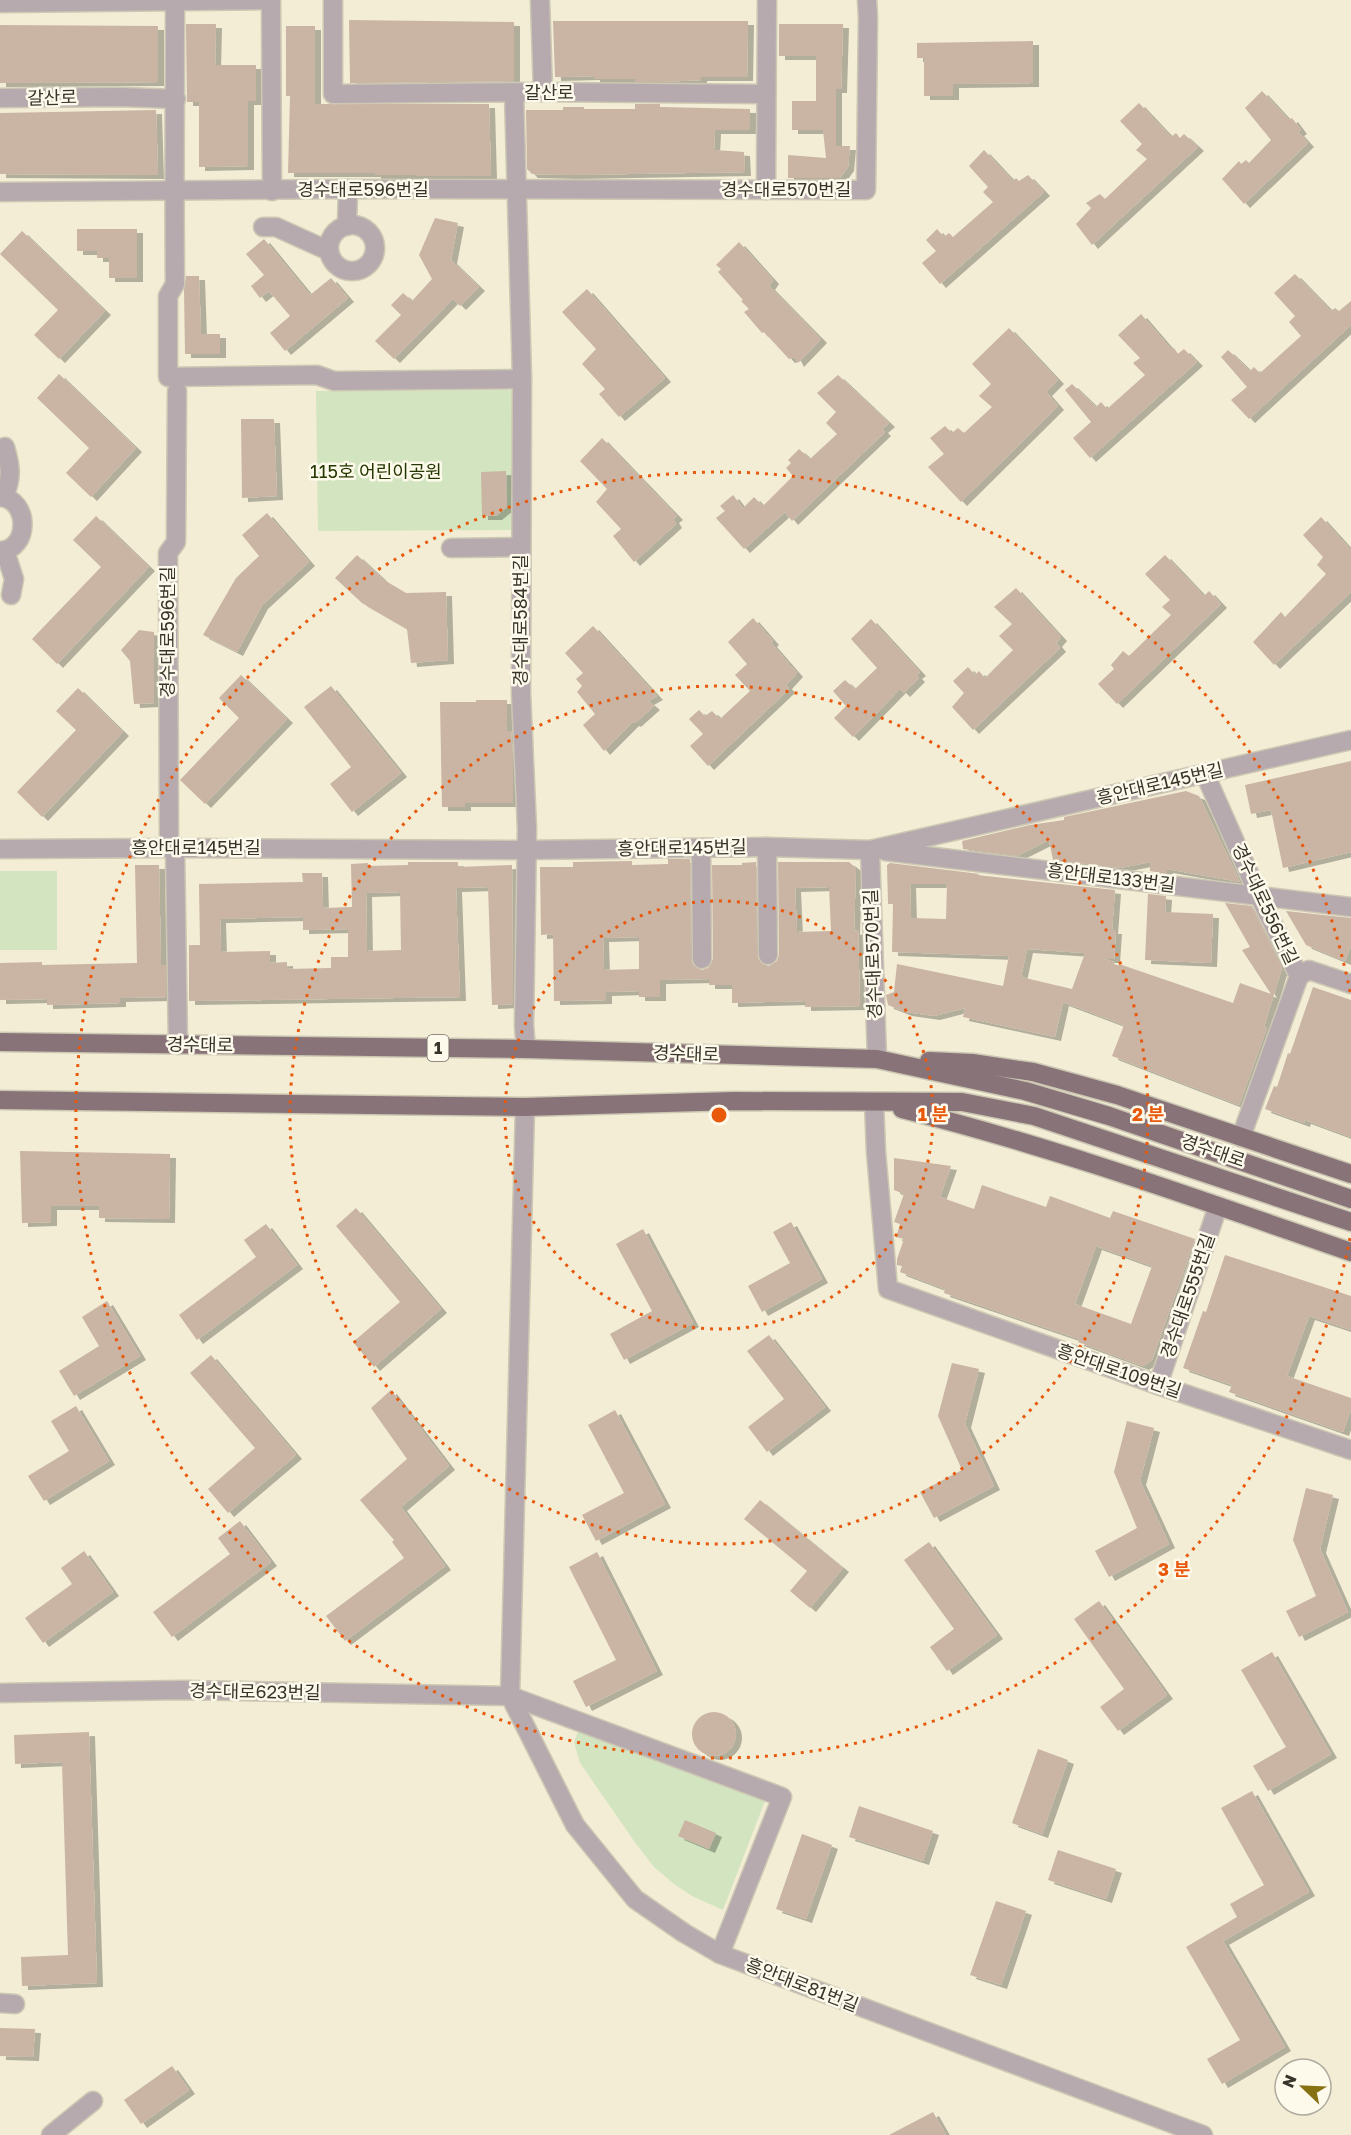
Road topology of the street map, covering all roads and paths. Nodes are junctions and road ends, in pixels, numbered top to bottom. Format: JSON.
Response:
{"nodes":[{"id":1,"x":269,"y":0,"type":"edge"},
{"id":2,"x":333,"y":0,"type":"edge"},
{"id":3,"x":540,"y":0,"type":"edge"},
{"id":4,"x":767,"y":0,"type":"edge"},
{"id":5,"x":867,"y":0,"type":"edge"},
{"id":6,"x":175,"y":1,"type":"edge"},
{"id":7,"x":0,"y":3,"type":"edge"},
{"id":8,"x":543,"y":92,"type":"junction"},
{"id":9,"x":514,"y":93,"type":"junction"},
{"id":10,"x":765,"y":94,"type":"junction"},
{"id":11,"x":0,"y":98,"type":"edge"},
{"id":12,"x":176,"y":99,"type":"junction"},
{"id":13,"x":348,"y":189,"type":"junction"},
{"id":14,"x":516,"y":190,"type":"junction"},
{"id":15,"x":766,"y":190,"type":"junction"},
{"id":16,"x":173,"y":191,"type":"junction"},
{"id":17,"x":272,"y":191,"type":"junction"},
{"id":18,"x":0,"y":192,"type":"edge"},
{"id":19,"x":262,"y":226,"type":"dead end"},
{"id":20,"x":347,"y":226,"type":"junction"},
{"id":21,"x":329,"y":251,"type":"junction"},
{"id":22,"x":522,"y":380,"type":"junction"},
{"id":23,"x":173,"y":384,"type":"junction"},
{"id":24,"x":5,"y":447,"type":"dead end"},
{"id":25,"x":2,"y":497,"type":"edge"},
{"id":26,"x":521,"y":547,"type":"junction"},
{"id":27,"x":451,"y":548,"type":"dead end"},
{"id":28,"x":2,"y":551,"type":"edge"},
{"id":29,"x":11,"y":595,"type":"dead end"},
{"id":30,"x":1351,"y":740,"type":"edge"},
{"id":31,"x":1205,"y":774,"type":"junction"},
{"id":32,"x":172,"y":843,"type":"junction"},
{"id":33,"x":767,"y":847,"type":"junction"},
{"id":34,"x":701,"y":848,"type":"junction"},
{"id":35,"x":0,"y":849,"type":"edge"},
{"id":36,"x":526,"y":850,"type":"junction"},
{"id":37,"x":870,"y":850,"type":"junction"},
{"id":38,"x":1259,"y":896,"type":"junction"},
{"id":39,"x":1351,"y":907,"type":"edge"},
{"id":40,"x":768,"y":955,"type":"dead end"},
{"id":41,"x":702,"y":958,"type":"dead end"},
{"id":42,"x":1299,"y":976,"type":"junction"},
{"id":43,"x":1351,"y":984,"type":"edge"},
{"id":44,"x":0,"y":1042,"type":"edge"},
{"id":45,"x":178,"y":1045,"type":"junction"},
{"id":46,"x":526,"y":1049,"type":"junction"},
{"id":47,"x":877,"y":1059,"type":"junction"},
{"id":48,"x":0,"y":1100,"type":"edge"},
{"id":49,"x":874,"y":1102,"type":"junction"},
{"id":50,"x":525,"y":1107,"type":"junction"},
{"id":51,"x":1241,"y":1137,"type":"junction"},
{"id":52,"x":1351,"y":1174,"type":"edge"},
{"id":53,"x":1351,"y":1199,"type":"edge"},
{"id":54,"x":1218,"y":1206,"type":"junction"},
{"id":55,"x":1351,"y":1222,"type":"edge"},
{"id":56,"x":1351,"y":1252,"type":"edge"},
{"id":57,"x":1158,"y":1385,"type":"junction"},
{"id":58,"x":1351,"y":1450,"type":"edge"},
{"id":59,"x":0,"y":1693,"type":"edge"},
{"id":60,"x":510,"y":1696,"type":"junction"},
{"id":61,"x":720,"y":1954,"type":"junction"},
{"id":62,"x":93,"y":2101,"type":"dead end"},
{"id":63,"x":51,"y":2135,"type":"edge"},
{"id":64,"x":1203,"y":2135,"type":"edge"}],
"edges":[{"from":1,"to":6,"type":"street"},
{"from":1,"to":17,"type":"street"},
{"from":2,"to":9,"type":"street","name":"갈산로"},
{"from":3,"to":8,"type":"street"},
{"from":4,"to":10,"type":"street"},
{"from":5,"to":15,"type":"street","name":"경수대로570번길"},
{"from":6,"to":7,"type":"street"},
{"from":6,"to":12,"type":"street","name":"경수대로596번길"},
{"from":8,"to":9,"type":"street","name":"갈산로"},
{"from":8,"to":10,"type":"street","name":"갈산로"},
{"from":9,"to":14,"type":"street","name":"경수대로584번길"},
{"from":10,"to":15,"type":"street"},
{"from":11,"to":12,"type":"street","name":"갈산로"},
{"from":12,"to":16,"type":"street","name":"경수대로596번길"},
{"from":13,"to":14,"type":"street","name":"경수대로596번길"},
{"from":13,"to":17,"type":"street","name":"경수대로596번길"},
{"from":13,"to":20,"type":"street"},
{"from":14,"to":15,"type":"street","name":"경수대로570번길"},
{"from":14,"to":22,"type":"street","name":"경수대로584번길"},
{"from":16,"to":17,"type":"street","name":"경수대로596번길"},
{"from":16,"to":18,"type":"street","name":"경수대로596번길"},
{"from":16,"to":23,"type":"street","name":"경수대로596번길"},
{"from":19,"to":21,"type":"street"},
{"from":20,"to":21,"type":"street"},
{"from":20,"to":21,"type":"street"},
{"from":22,"to":23,"type":"street"},
{"from":22,"to":26,"type":"street","name":"경수대로584번길"},
{"from":23,"to":32,"type":"street","name":"경수대로596번길"},
{"from":24,"to":25,"type":"street"},
{"from":25,"to":28,"type":"street"},
{"from":26,"to":27,"type":"street"},
{"from":26,"to":36,"type":"street","name":"경수대로584번길"},
{"from":28,"to":29,"type":"street"},
{"from":30,"to":31,"type":"street","name":"흥안대로145번길"},
{"from":31,"to":37,"type":"street","name":"흥안대로145번길"},
{"from":31,"to":38,"type":"street","name":"경수대로556번길"},
{"from":32,"to":35,"type":"street","name":"흥안대로145번길"},
{"from":32,"to":36,"type":"street","name":"흥안대로145번길"},
{"from":32,"to":45,"type":"street","name":"경수대로596번길"},
{"from":33,"to":34,"type":"street","name":"흥안대로145번길"},
{"from":33,"to":37,"type":"street","name":"흥안대로145번길"},
{"from":33,"to":40,"type":"street"},
{"from":34,"to":36,"type":"street","name":"흥안대로145번길"},
{"from":34,"to":41,"type":"street"},
{"from":36,"to":46,"type":"street","name":"경수대로584번길"},
{"from":37,"to":38,"type":"street","name":"흥안대로133번길"},
{"from":37,"to":47,"type":"street","name":"경수대로570번길"},
{"from":38,"to":39,"type":"street","name":"흥안대로133번길"},
{"from":38,"to":42,"type":"street","name":"경수대로556번길"},
{"from":42,"to":43,"type":"street"},
{"from":42,"to":51,"type":"street","name":"경수대로556번길"},
{"from":44,"to":45,"type":"main road","name":"경수대로","number":"1"},
{"from":45,"to":46,"type":"main road","name":"경수대로","number":"1"},
{"from":46,"to":47,"type":"main road","name":"경수대로","number":"1"},
{"from":47,"to":51,"type":"main road"},
{"from":47,"to":53,"type":"main road","name":"경수대로","number":"1"},
{"from":48,"to":50,"type":"main road","name":"경수대로"},
{"from":49,"to":50,"type":"main road","name":"경수대로"},
{"from":49,"to":54,"type":"main road"},
{"from":49,"to":55,"type":"main road","name":"경수대로"},
{"from":49,"to":57,"type":"street","name":"흥안대로109번길"},
{"from":50,"to":60,"type":"street"},
{"from":51,"to":52,"type":"main road"},
{"from":54,"to":56,"type":"main road"},
{"from":54,"to":57,"type":"street","name":"경수대로555번길"},
{"from":57,"to":58,"type":"street","name":"흥안대로109번길"},
{"from":59,"to":60,"type":"street","name":"경수대로623번길"},
{"from":60,"to":61,"type":"street","name":"흥안대로81번길"},
{"from":60,"to":61,"type":"street","name":"경수대로623번길"},
{"from":61,"to":64,"type":"street","name":"흥안대로81번길"},
{"from":62,"to":63,"type":"street"}]}
